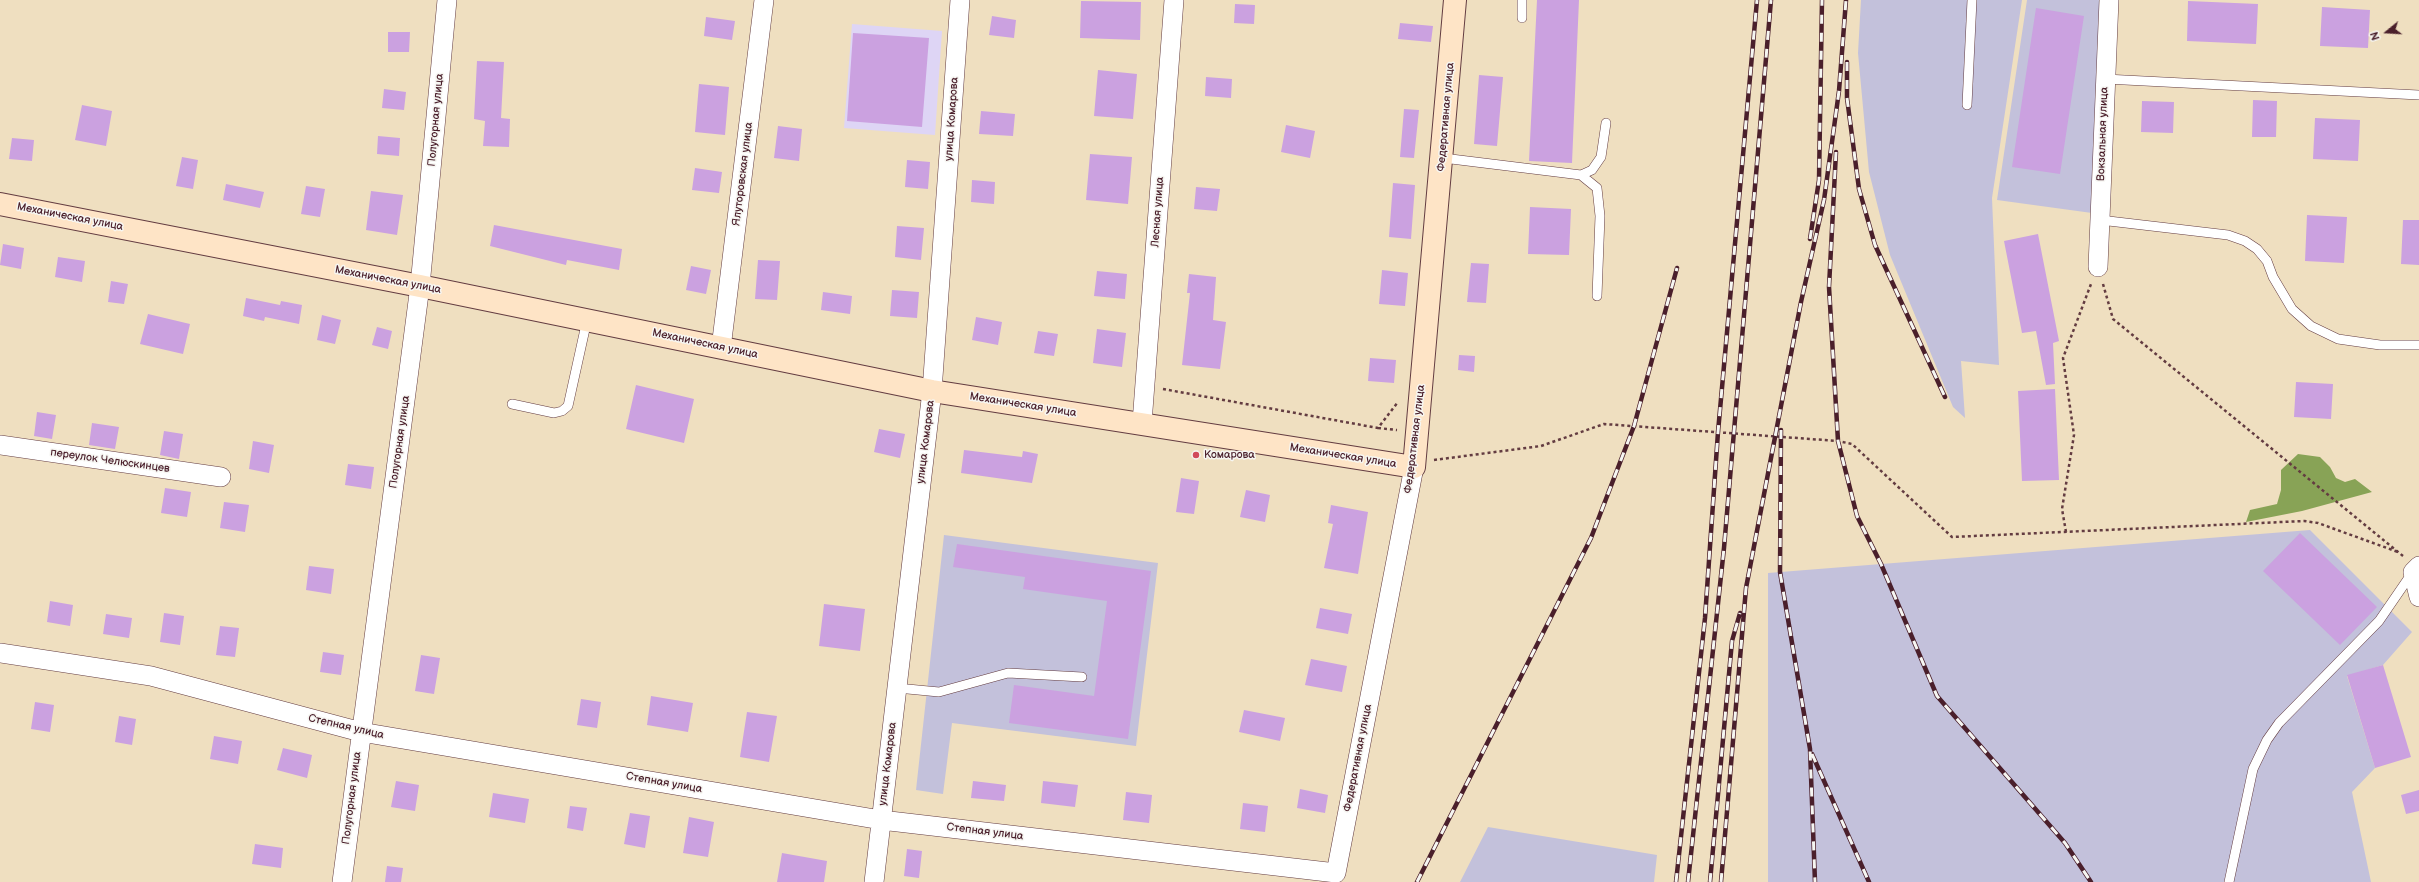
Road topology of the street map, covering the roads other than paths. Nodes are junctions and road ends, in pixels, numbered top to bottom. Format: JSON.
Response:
{"nodes":[{"id":1,"x":447,"y":0,"type":"edge"},
{"id":2,"x":764,"y":0,"type":"edge"},
{"id":3,"x":960,"y":0,"type":"edge"},
{"id":4,"x":1174,"y":0,"type":"edge"},
{"id":5,"x":1455,"y":0,"type":"edge"},
{"id":6,"x":1522,"y":0,"type":"edge"},
{"id":7,"x":1972,"y":0,"type":"edge"},
{"id":8,"x":2108,"y":0,"type":"edge"},
{"id":9,"x":1522,"y":18,"type":"dead end"},
{"id":10,"x":2105,"y":79,"type":"junction"},
{"id":11,"x":2419,"y":95,"type":"edge"},
{"id":12,"x":1967,"y":105,"type":"dead end"},
{"id":13,"x":1606,"y":123,"type":"dead end"},
{"id":14,"x":1443,"y":158,"type":"junction"},
{"id":15,"x":1581,"y":175,"type":"junction"},
{"id":16,"x":0,"y":204,"type":"edge"},
{"id":17,"x":2100,"y":220,"type":"junction"},
{"id":18,"x":2098,"y":267,"type":"road end"},
{"id":19,"x":420,"y":286,"type":"junction"},
{"id":20,"x":1597,"y":296,"type":"dead end"},
{"id":21,"x":587,"y":320,"type":"junction"},
{"id":22,"x":2419,"y":345,"type":"edge"},
{"id":23,"x":721,"y":348,"type":"junction"},
{"id":24,"x":932,"y":391,"type":"junction"},
{"id":25,"x":512,"y":404,"type":"dead end"},
{"id":26,"x":1142,"y":423,"type":"junction"},
{"id":27,"x":0,"y":445,"type":"edge"},
{"id":28,"x":1421,"y":464,"type":"junction"},
{"id":29,"x":221,"y":477,"type":"dead end"},
{"id":30,"x":2417,"y":568,"type":"edge"},
{"id":31,"x":2419,"y":597,"type":"edge"},
{"id":32,"x":0,"y":653,"type":"edge"},
{"id":33,"x":1082,"y":677,"type":"dead end"},
{"id":34,"x":897,"y":688,"type":"junction"},
{"id":35,"x":361,"y":732,"type":"junction"},
{"id":36,"x":881,"y":820,"type":"junction"},
{"id":37,"x":1336,"y":873,"type":"joint"},
{"id":38,"x":342,"y":882,"type":"edge"},
{"id":39,"x":874,"y":882,"type":"edge"},
{"id":40,"x":2228,"y":882,"type":"edge"}],
"edges":[{"from":1,"to":19,"type":"street","name":"Полугорная улица"},
{"from":2,"to":23,"type":"street","name":"Ялуторовская улица"},
{"from":3,"to":24,"type":"street","name":"улица Комарова"},
{"from":4,"to":26,"type":"street","name":"Лесная улица"},
{"from":5,"to":14,"type":"street","name":"Федеративная улица"},
{"from":6,"to":9,"type":"lane"},
{"from":7,"to":12,"type":"lane"},
{"from":8,"to":10,"type":"street","name":"Вокзальная улица"},
{"from":10,"to":11,"type":"lane"},
{"from":10,"to":17,"type":"street","name":"Вокзальная улица"},
{"from":13,"to":15,"type":"lane"},
{"from":14,"to":15,"type":"lane"},
{"from":14,"to":28,"type":"street","name":"Федеративная улица"},
{"from":15,"to":20,"type":"lane"},
{"from":16,"to":19,"type":"street","name":"Механическая улица"},
{"from":17,"to":18,"type":"street","name":"Вокзальная улица"},
{"from":17,"to":22,"type":"lane"},
{"from":19,"to":21,"type":"street","name":"Механическая улица"},
{"from":19,"to":35,"type":"street","name":"Полугорная улица"},
{"from":21,"to":23,"type":"street","name":"Механическая улица"},
{"from":21,"to":25,"type":"lane"},
{"from":23,"to":24,"type":"street","name":"Механическая улица"},
{"from":24,"to":26,"type":"street","name":"Механическая улица"},
{"from":24,"to":34,"type":"street","name":"улица Комарова"},
{"from":26,"to":28,"type":"street","name":"Механическая улица"},
{"from":27,"to":29,"type":"street","name":"переулок Челюскинцев"},
{"from":28,"to":37,"type":"street","name":"Федеративная улица"},
{"from":30,"to":31,"type":"street"},
{"from":30,"to":40,"type":"lane"},
{"from":32,"to":35,"type":"street","name":"Степная улица"},
{"from":33,"to":34,"type":"lane"},
{"from":34,"to":36,"type":"street","name":"улица Комарова"},
{"from":35,"to":36,"type":"street","name":"Степная улица"},
{"from":35,"to":38,"type":"street","name":"Полугорная улица"},
{"from":36,"to":37,"type":"street","name":"Степная улица"},
{"from":36,"to":39,"type":"street","name":"улица Комарова"}]}
